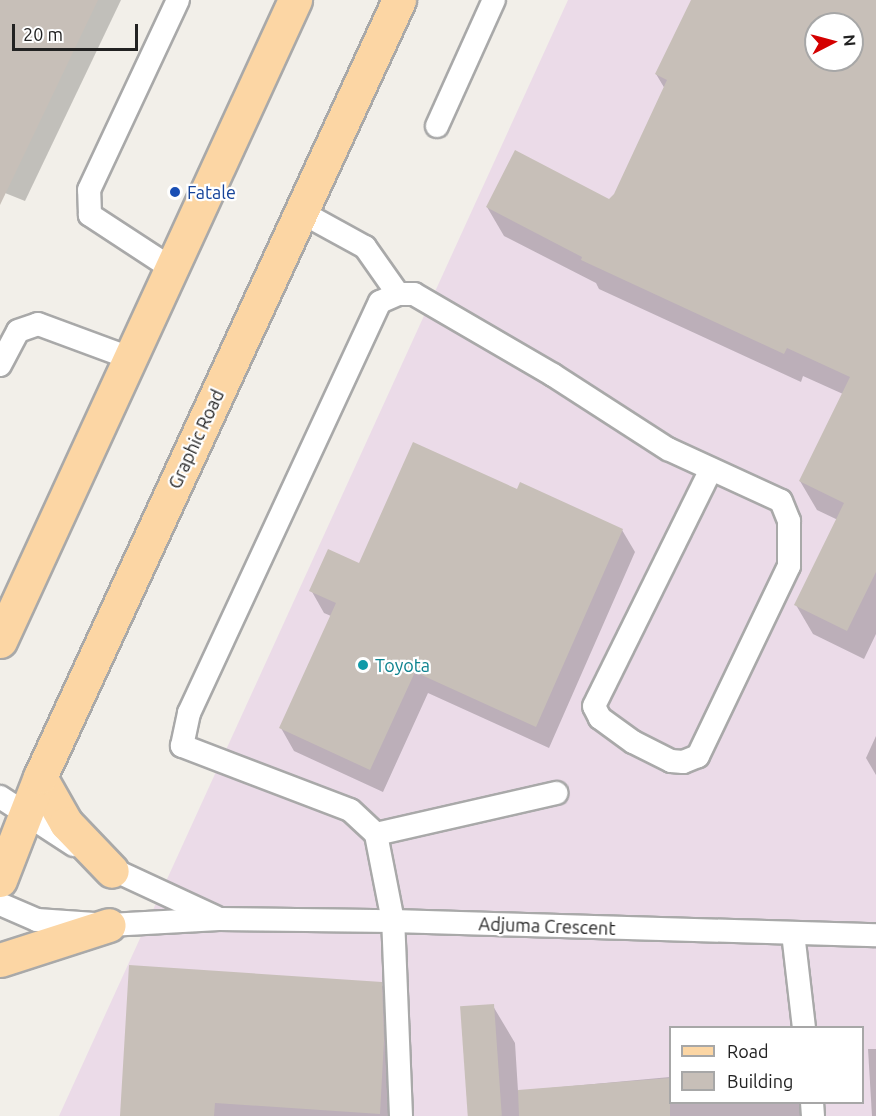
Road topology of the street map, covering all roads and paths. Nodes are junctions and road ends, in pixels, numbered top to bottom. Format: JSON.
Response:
{"nodes":[{"id":1,"x":178,"y":0,"type":"edge"},
{"id":2,"x":295,"y":0,"type":"edge"},
{"id":3,"x":399,"y":0,"type":"edge"},
{"id":4,"x":494,"y":0,"type":"edge"},
{"id":5,"x":437,"y":126,"type":"dead end"},
{"id":6,"x":301,"y":212,"type":"junction"},
{"id":7,"x":171,"y":268,"type":"junction"},
{"id":8,"x":398,"y":294,"type":"junction"},
{"id":9,"x":130,"y":358,"type":"junction"},
{"id":10,"x":0,"y":365,"type":"edge"},
{"id":11,"x":711,"y":469,"type":"junction"},
{"id":12,"x":0,"y":642,"type":"edge"},
{"id":13,"x":40,"y":777,"type":"junction"},
{"id":14,"x":556,"y":793,"type":"dead end"},
{"id":15,"x":13,"y":804,"type":"edge"},
{"id":16,"x":376,"y":834,"type":"junction"},
{"id":17,"x":112,"y":871,"type":"junction"},
{"id":18,"x":0,"y":880,"type":"edge"},
{"id":19,"x":0,"y":904,"type":"edge"},
{"id":20,"x":219,"y":919,"type":"junction"},
{"id":21,"x":393,"y":921,"type":"junction"},
{"id":22,"x":109,"y":925,"type":"junction"},
{"id":23,"x":794,"y":933,"type":"junction"},
{"id":24,"x":876,"y":935,"type":"edge"},
{"id":25,"x":0,"y":960,"type":"edge"},
{"id":26,"x":804,"y":1026,"type":"edge"},
{"id":27,"x":401,"y":1116,"type":"edge"}],
"edges":[{"from":1,"to":7,"type":"lane"},
{"from":2,"to":7,"type":"main road"},
{"from":3,"to":6,"type":"main road","name":"Graphic Road"},
{"from":4,"to":5,"type":"lane"},
{"from":6,"to":8,"type":"lane"},
{"from":6,"to":13,"type":"main road","name":"Graphic Road"},
{"from":7,"to":9,"type":"main road"},
{"from":8,"to":11,"type":"lane"},
{"from":8,"to":16,"type":"lane"},
{"from":9,"to":10,"type":"lane"},
{"from":9,"to":12,"type":"main road"},
{"from":11,"to":11,"type":"lane"},
{"from":13,"to":15,"type":"main road","name":"Graphic Road"},
{"from":13,"to":17,"type":"main road"},
{"from":14,"to":16,"type":"lane"},
{"from":15,"to":17,"type":"lane","name":"Adjuma Crescent"},
{"from":15,"to":18,"type":"main road","name":"Graphic Road"},
{"from":16,"to":21,"type":"lane"},
{"from":17,"to":20,"type":"lane","name":"Adjuma Crescent"},
{"from":19,"to":22,"type":"lane","name":"Adjuma Crescent"},
{"from":20,"to":21,"type":"lane","name":"Adjuma Crescent"},
{"from":20,"to":22,"type":"lane","name":"Adjuma Crescent"},
{"from":21,"to":23,"type":"lane","name":"Adjuma Crescent"},
{"from":21,"to":27,"type":"lane"},
{"from":22,"to":25,"type":"main road"},
{"from":23,"to":24,"type":"lane","name":"Adjuma Crescent"},
{"from":23,"to":26,"type":"lane"}]}
